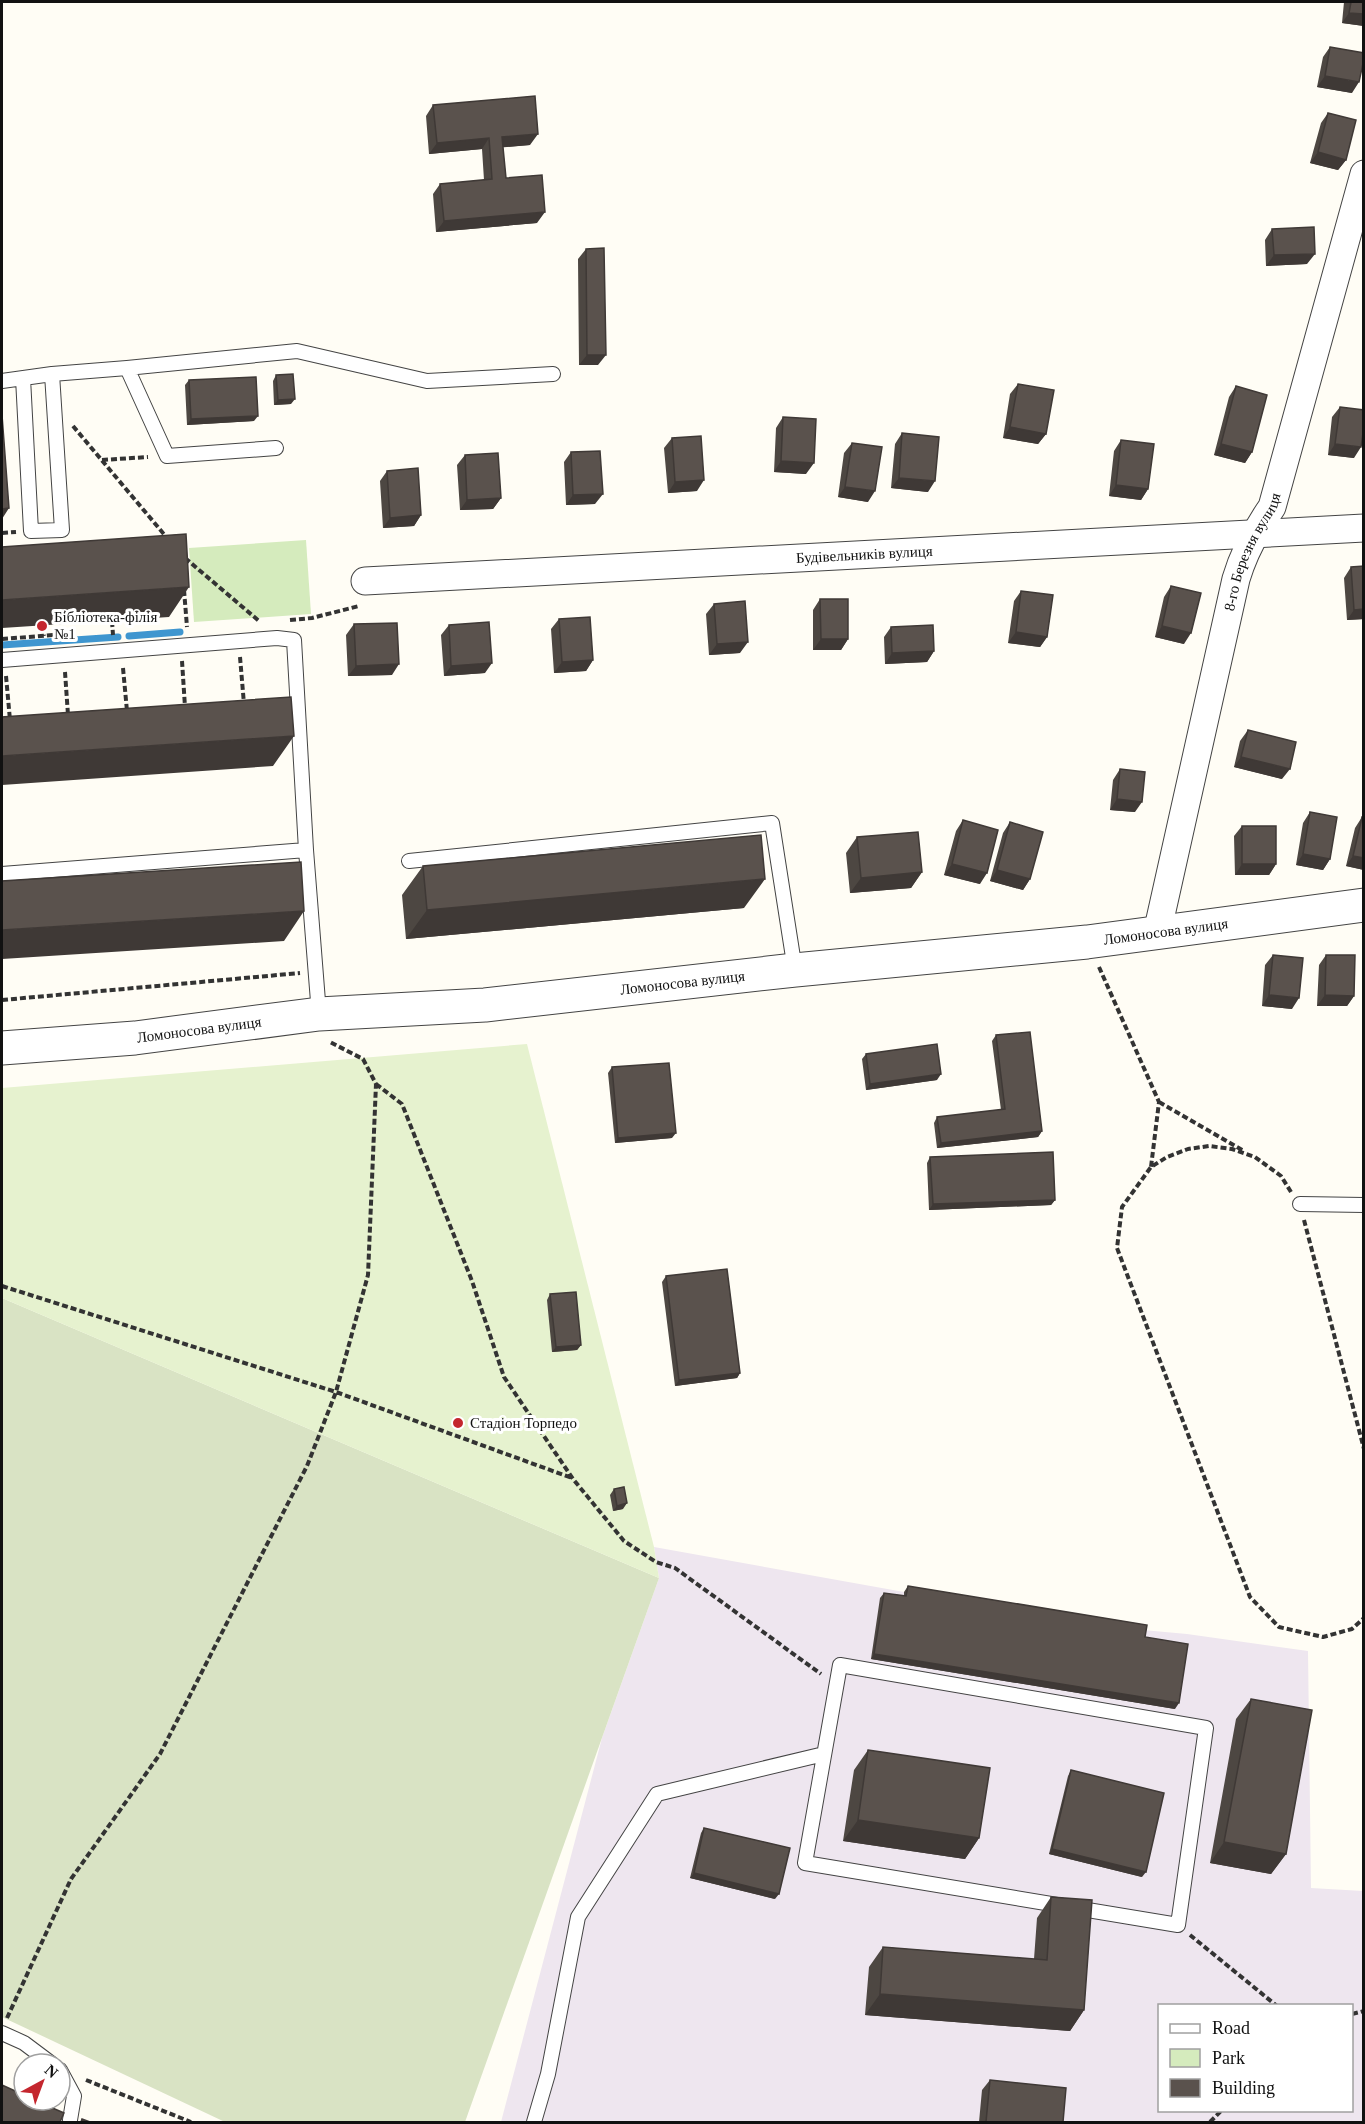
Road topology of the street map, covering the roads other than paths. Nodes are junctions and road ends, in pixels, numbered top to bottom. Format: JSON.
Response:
{"nodes":[{"id":1,"x":1364,"y":174,"type":"edge"},
{"id":2,"x":127,"y":368,"type":"junction"},
{"id":3,"x":52,"y":374,"type":"junction"},
{"id":4,"x":553,"y":374,"type":"dead end"},
{"id":5,"x":23,"y":378,"type":"junction"},
{"id":6,"x":2,"y":381,"type":"edge"},
{"id":7,"x":276,"y":448,"type":"dead end"},
{"id":8,"x":1364,"y":528,"type":"edge"},
{"id":9,"x":1254,"y":534,"type":"junction"},
{"id":10,"x":367,"y":593,"type":"road end"},
{"id":11,"x":3,"y":660,"type":"edge"},
{"id":12,"x":306,"y":850,"type":"junction"},
{"id":13,"x":409,"y":861,"type":"dead end"},
{"id":14,"x":2,"y":874,"type":"edge"},
{"id":15,"x":1364,"y":905,"type":"edge"},
{"id":16,"x":1157,"y":933,"type":"junction"},
{"id":17,"x":795,"y":970,"type":"junction"},
{"id":18,"x":321,"y":1027,"type":"junction"},
{"id":19,"x":2,"y":1048,"type":"edge"},
{"id":20,"x":1300,"y":1204,"type":"road end"},
{"id":21,"x":1364,"y":1205,"type":"edge"},
{"id":22,"x":824,"y":1754,"type":"junction"},
{"id":23,"x":4,"y":2027,"type":"edge"},
{"id":24,"x":36,"y":2052,"type":"edge"},
{"id":25,"x":72,"y":2092,"type":"edge"},
{"id":26,"x":72,"y":2108,"type":"edge"},
{"id":27,"x":71,"y":2112,"type":"edge"},
{"id":28,"x":70,"y":2120,"type":"dead end"},
{"id":29,"x":534,"y":2122,"type":"edge"}],
"edges":[{"from":1,"to":9,"type":"street","name":"8-го Березня вулиця"},
{"from":2,"to":3,"type":"lane"},
{"from":2,"to":4,"type":"lane"},
{"from":2,"to":7,"type":"lane"},
{"from":3,"to":5,"type":"lane"},
{"from":3,"to":5,"type":"lane"},
{"from":5,"to":6,"type":"lane"},
{"from":8,"to":9,"type":"street","name":"Будівельників вулиця"},
{"from":9,"to":10,"type":"street","name":"Будівельників вулиця"},
{"from":9,"to":16,"type":"street","name":"8-го Березня вулиця"},
{"from":11,"to":12,"type":"lane"},
{"from":12,"to":14,"type":"lane"},
{"from":12,"to":18,"type":"lane"},
{"from":13,"to":17,"type":"lane"},
{"from":15,"to":16,"type":"street","name":"Ломоносова вулиця"},
{"from":16,"to":17,"type":"street","name":"Ломоносова вулиця"},
{"from":17,"to":18,"type":"street","name":"Ломоносова вулиця"},
{"from":18,"to":19,"type":"street","name":"Ломоносова вулиця"},
{"from":20,"to":21,"type":"lane"},
{"from":22,"to":22,"type":"lane"},
{"from":22,"to":29,"type":"lane"},
{"from":23,"to":24,"type":"lane"},
{"from":25,"to":26,"type":"lane"},
{"from":27,"to":28,"type":"lane"}]}
